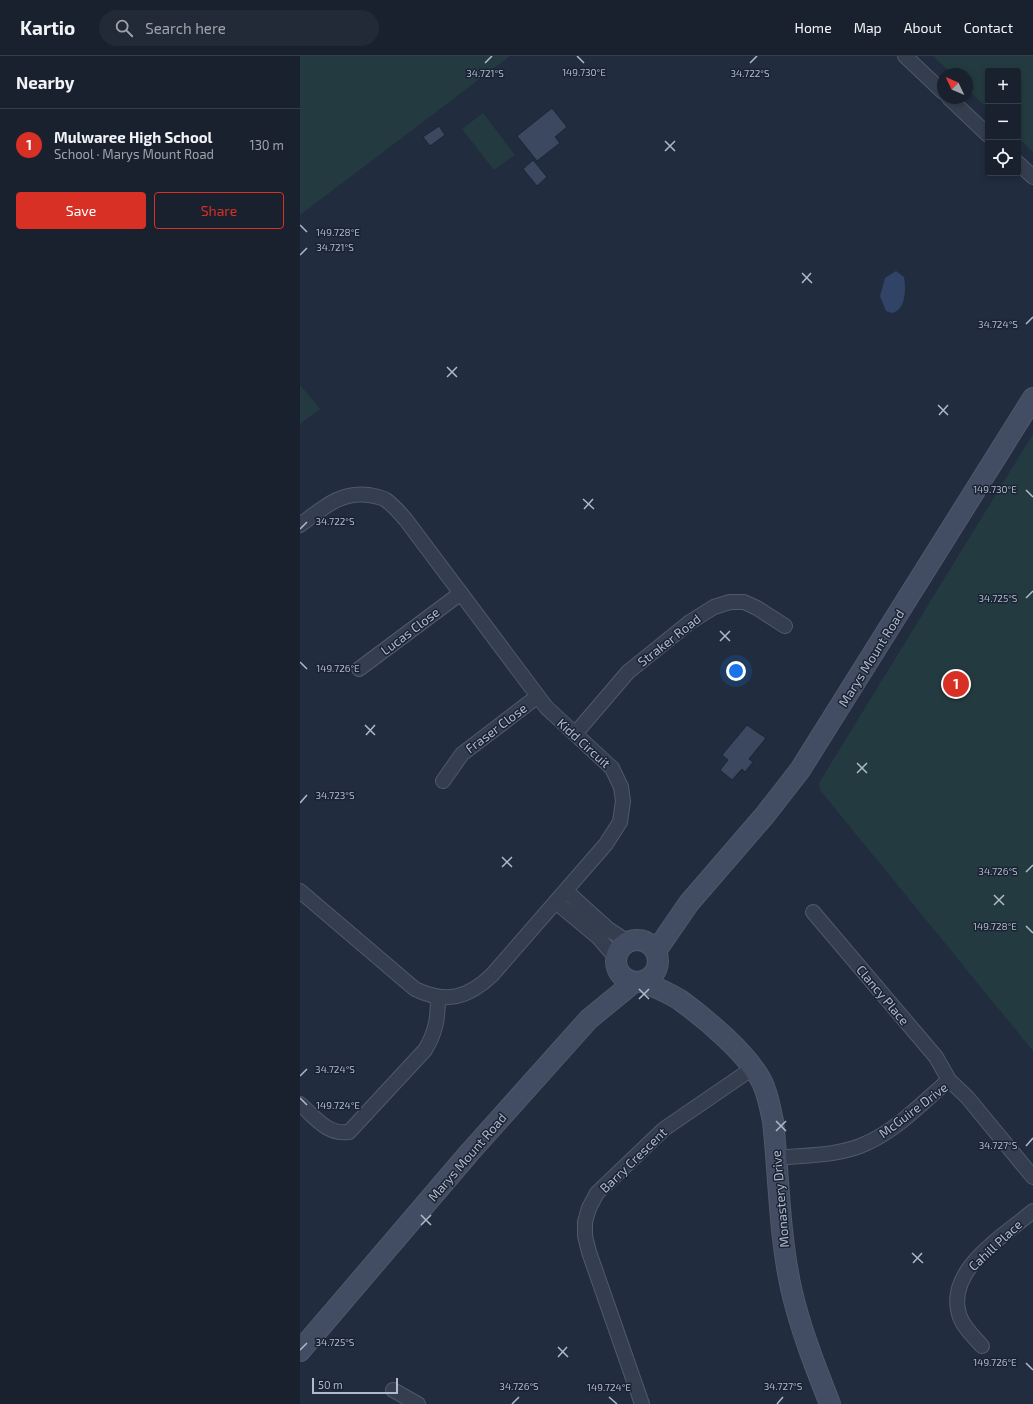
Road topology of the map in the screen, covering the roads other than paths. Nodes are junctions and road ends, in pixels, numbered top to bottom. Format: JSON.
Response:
{"nodes":[{"id":1,"x":905,"y":56,"type":"edge"},
{"id":2,"x":937,"y":86,"type":"edge"},
{"id":3,"x":955,"y":104,"type":"edge"},
{"id":4,"x":985,"y":132,"type":"edge"},
{"id":5,"x":1021,"y":166,"type":"edge"},
{"id":6,"x":1033,"y":177,"type":"edge"},
{"id":7,"x":1033,"y":398,"type":"edge"},
{"id":8,"x":300,"y":525,"type":"edge"},
{"id":9,"x":461,"y":593,"type":"junction"},
{"id":10,"x":785,"y":626,"type":"dead end"},
{"id":11,"x":359,"y":669,"type":"dead end"},
{"id":12,"x":538,"y":696,"type":"junction"},
{"id":13,"x":575,"y":734,"type":"junction"},
{"id":14,"x":443,"y":781,"type":"dead end"},
{"id":15,"x":300,"y":891,"type":"edge"},
{"id":16,"x":566,"y":891,"type":"junction"},
{"id":17,"x":556,"y":902,"type":"junction"},
{"id":18,"x":689,"y":903,"type":"junction"},
{"id":19,"x":813,"y":912,"type":"dead end"},
{"id":20,"x":634,"y":941,"type":"junction"},
{"id":21,"x":657,"y":959,"type":"junction"},
{"id":22,"x":617,"y":964,"type":"junction"},
{"id":23,"x":639,"y":982,"type":"junction"},
{"id":24,"x":438,"y":997,"type":"junction"},
{"id":25,"x":679,"y":1000,"type":"junction"},
{"id":26,"x":588,"y":1019,"type":"junction"},
{"id":27,"x":753,"y":1068,"type":"junction"},
{"id":28,"x":949,"y":1080,"type":"junction"},
{"id":29,"x":300,"y":1104,"type":"edge"},
{"id":30,"x":777,"y":1158,"type":"junction"},
{"id":31,"x":1033,"y":1177,"type":"edge"},
{"id":32,"x":1033,"y":1211,"type":"edge"},
{"id":33,"x":982,"y":1346,"type":"dead end"},
{"id":34,"x":300,"y":1352,"type":"edge"},
{"id":35,"x":393,"y":1390,"type":"dead end"},
{"id":36,"x":418,"y":1404,"type":"edge"},
{"id":37,"x":642,"y":1404,"type":"edge"},
{"id":38,"x":830,"y":1404,"type":"edge"}],
"edges":[{"from":1,"to":2,"type":"street"},
{"from":3,"to":4,"type":"street"},
{"from":5,"to":6,"type":"street"},
{"from":7,"to":18,"type":"street","name":"Marys Mount Road"},
{"from":8,"to":9,"type":"street","name":"Kidd Circuit"},
{"from":9,"to":11,"type":"street","name":"Lucas Close"},
{"from":9,"to":12,"type":"street","name":"Kidd Circuit"},
{"from":10,"to":13,"type":"street","name":"Straker Road"},
{"from":12,"to":13,"type":"street","name":"Kidd Circuit"},
{"from":12,"to":14,"type":"street","name":"Fraser Close"},
{"from":13,"to":16,"type":"street","name":"Kidd Circuit"},
{"from":15,"to":24,"type":"street","name":"Kidd Circuit"},
{"from":16,"to":17,"type":"street","name":"Kidd Circuit"},
{"from":16,"to":20,"type":"street"},
{"from":17,"to":22,"type":"street"},
{"from":17,"to":24,"type":"street","name":"Kidd Circuit"},
{"from":18,"to":20,"type":"street","name":"Marys Mount Road"},
{"from":18,"to":21,"type":"street","name":"Marys Mount Road"},
{"from":19,"to":28,"type":"street","name":"Clancy Place"},
{"from":20,"to":21,"type":"street"},
{"from":20,"to":22,"type":"street"},
{"from":21,"to":23,"type":"street"},
{"from":21,"to":25,"type":"street","name":"Monastery Drive"},
{"from":22,"to":23,"type":"street"},
{"from":22,"to":26,"type":"street","name":"Marys Mount Road"},
{"from":23,"to":25,"type":"street","name":"Monastery Drive"},
{"from":23,"to":26,"type":"street","name":"Marys Mount Road"},
{"from":24,"to":29,"type":"street"},
{"from":25,"to":27,"type":"street","name":"Monastery Drive"},
{"from":26,"to":34,"type":"street","name":"Marys Mount Road"},
{"from":27,"to":30,"type":"street","name":"Monastery Drive"},
{"from":27,"to":37,"type":"street","name":"Barry Crescent"},
{"from":28,"to":30,"type":"street","name":"McGuire Drive"},
{"from":28,"to":31,"type":"street","name":"McGuire Drive"},
{"from":30,"to":38,"type":"street","name":"Monastery Drive"},
{"from":32,"to":33,"type":"street","name":"Cahill Place"},
{"from":35,"to":36,"type":"street"}]}
